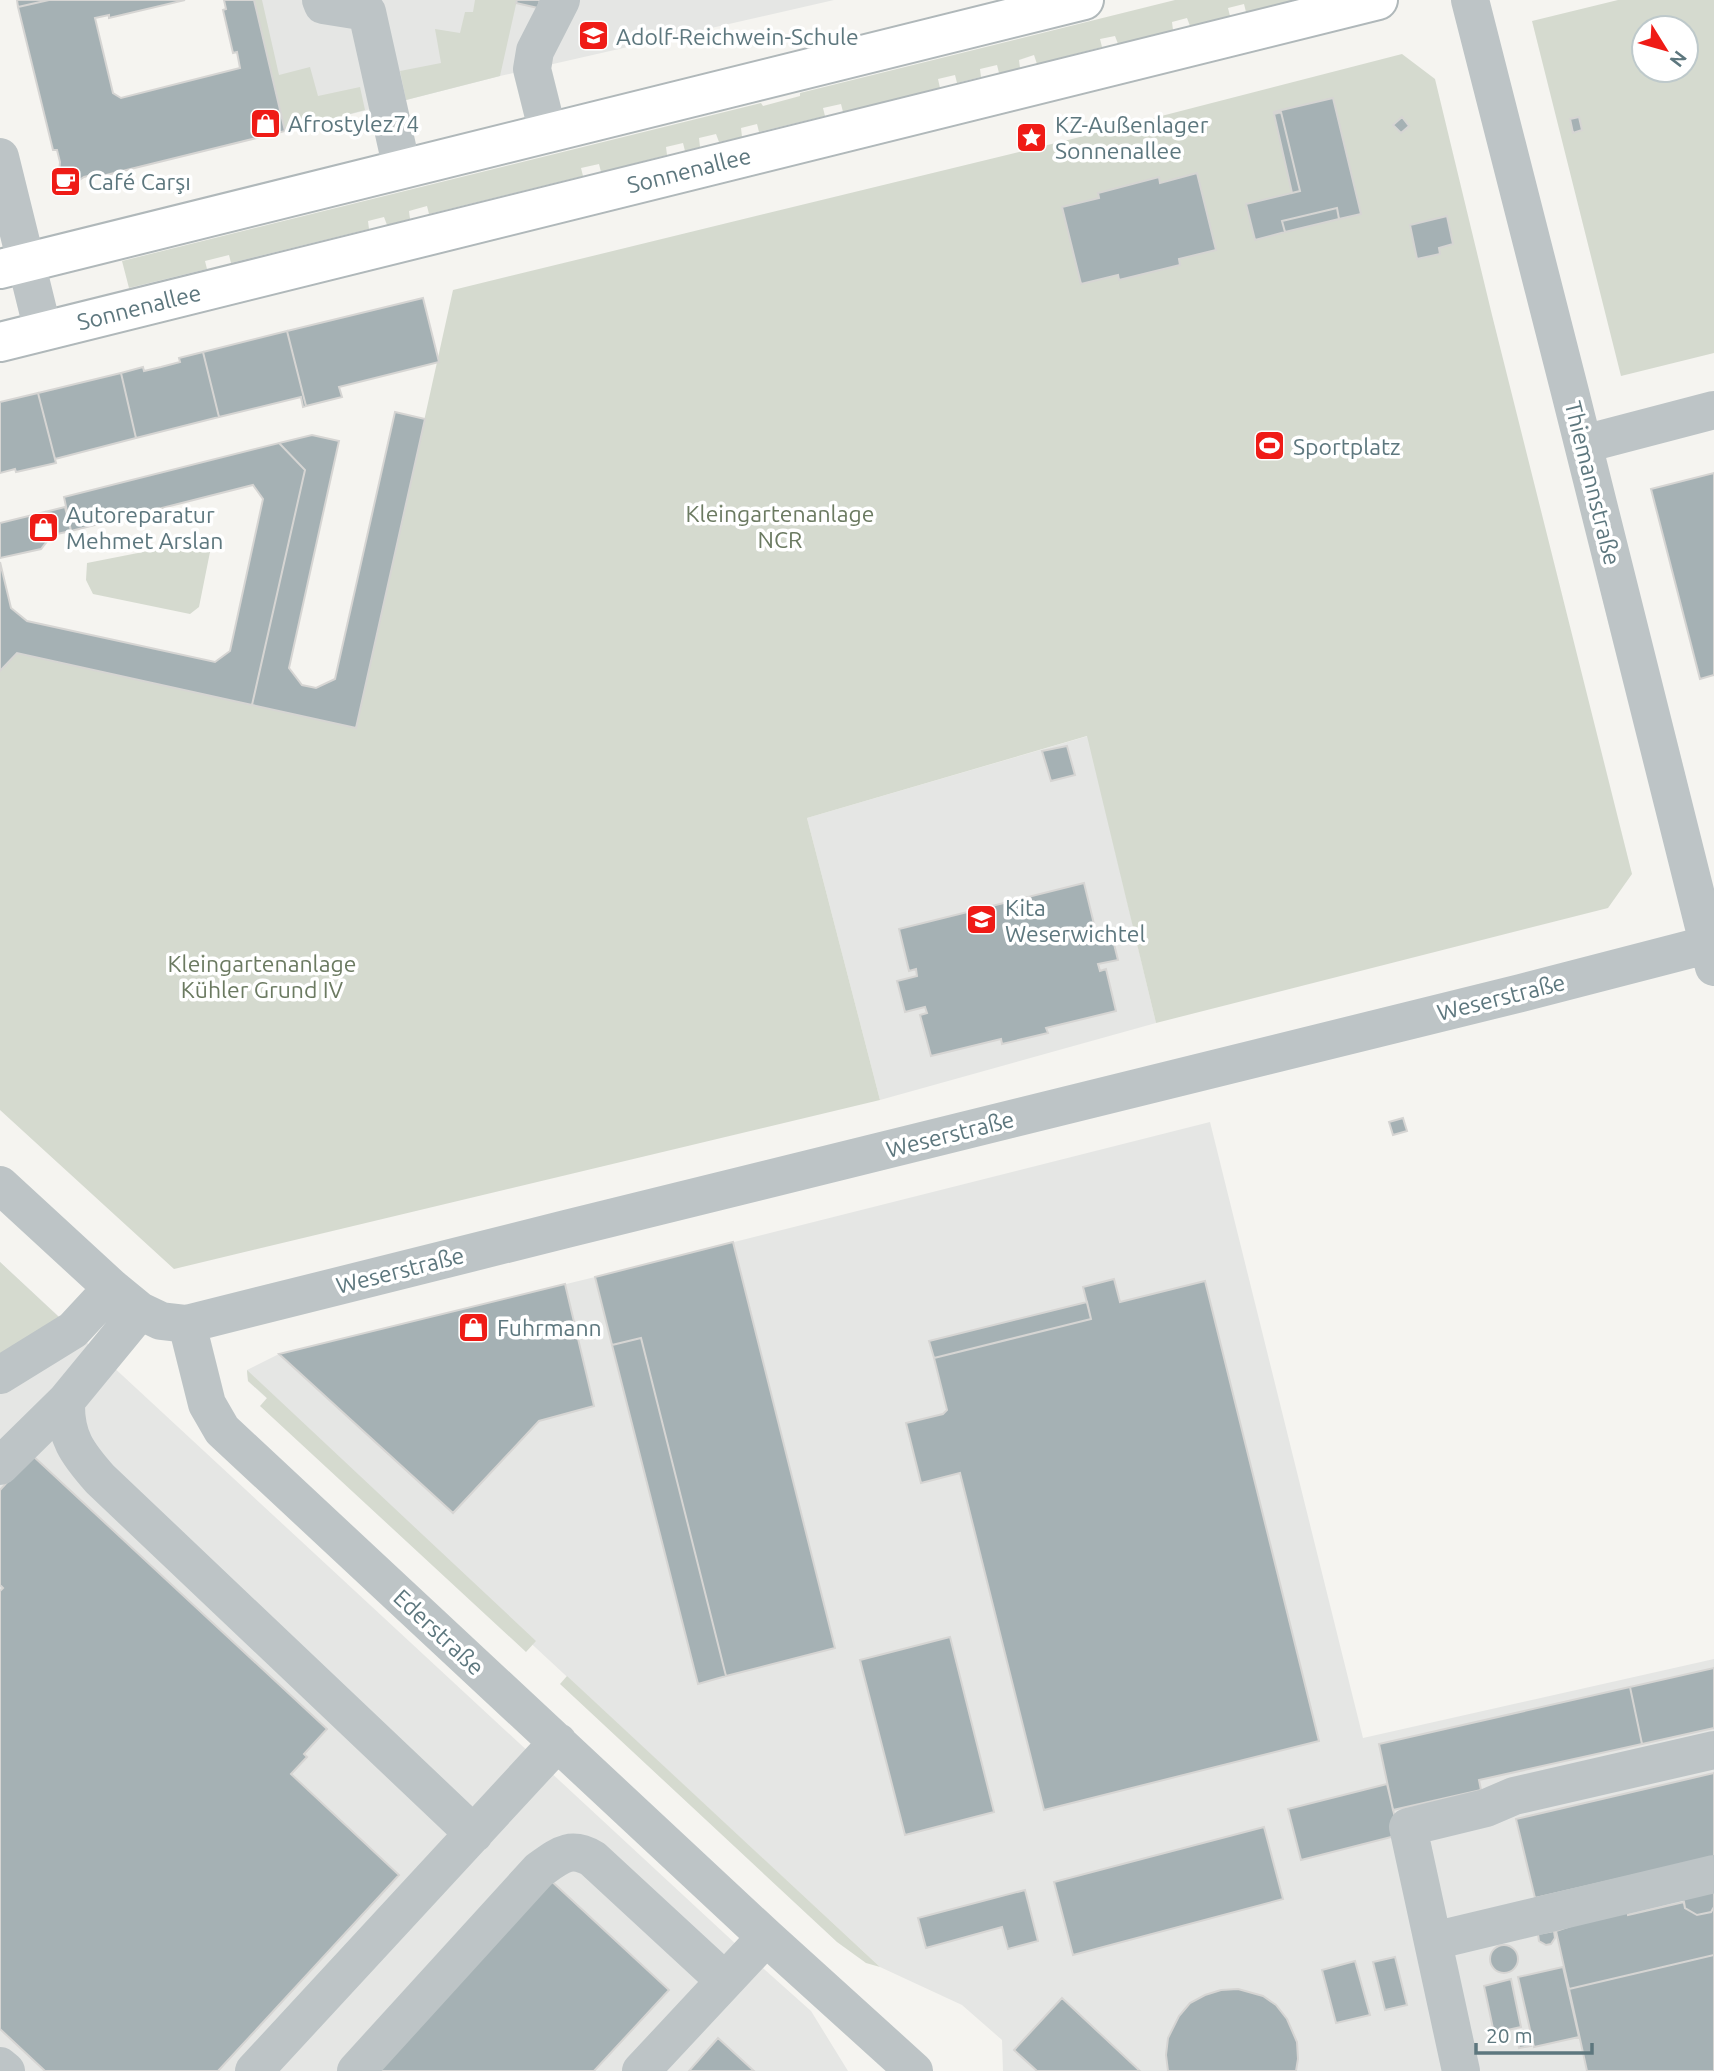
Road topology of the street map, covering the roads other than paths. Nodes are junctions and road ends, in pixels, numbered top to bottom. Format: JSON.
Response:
{"nodes":[{"id":1,"x":321,"y":0,"type":"edge"},
{"id":2,"x":561,"y":0,"type":"edge"},
{"id":3,"x":1084,"y":0,"type":"edge"},
{"id":4,"x":1378,"y":0,"type":"edge"},
{"id":5,"x":1469,"y":0,"type":"edge"},
{"id":6,"x":548,"y":133,"type":"junction"},
{"id":7,"x":0,"y":157,"type":"edge"},
{"id":8,"x":402,"y":169,"type":"junction"},
{"id":9,"x":13,"y":265,"type":"edge"},
{"id":10,"x":43,"y":331,"type":"junction"},
{"id":11,"x":0,"y":342,"type":"edge"},
{"id":12,"x":1714,"y":410,"type":"edge"},
{"id":13,"x":1584,"y":444,"type":"junction"},
{"id":14,"x":1712,"y":951,"type":"edge"},
{"id":15,"x":0,"y":1185,"type":"edge"},
{"id":16,"x":126,"y":1300,"type":"junction"},
{"id":17,"x":187,"y":1324,"type":"junction"},
{"id":18,"x":0,"y":1375,"type":"edge"},
{"id":19,"x":66,"y":1401,"type":"junction"},
{"id":20,"x":0,"y":1466,"type":"edge"},
{"id":21,"x":558,"y":1742,"type":"junction"},
{"id":22,"x":1714,"y":1750,"type":"edge"},
{"id":23,"x":474,"y":1834,"type":"junction"},
{"id":24,"x":1714,"y":1874,"type":"edge"},
{"id":25,"x":766,"y":1937,"type":"junction"},
{"id":26,"x":1433,"y":1941,"type":"junction"},
{"id":27,"x":724,"y":1980,"type":"junction"},
{"id":28,"x":0,"y":2066,"type":"edge"},
{"id":29,"x":6,"y":2071,"type":"edge"},
{"id":30,"x":254,"y":2071,"type":"edge"},
{"id":31,"x":356,"y":2071,"type":"edge"},
{"id":32,"x":641,"y":2071,"type":"edge"},
{"id":33,"x":914,"y":2071,"type":"edge"},
{"id":34,"x":1461,"y":2071,"type":"edge"}],
"edges":[{"from":1,"to":8,"type":"street"},
{"from":2,"to":6,"type":"street"},
{"from":3,"to":6,"type":"main road"},
{"from":4,"to":10,"type":"main road","name":"Sonnenallee"},
{"from":5,"to":13,"type":"street","name":"Thiemannstraße"},
{"from":6,"to":8,"type":"main road"},
{"from":7,"to":9,"type":"street"},
{"from":8,"to":9,"type":"main road"},
{"from":9,"to":10,"type":"street"},
{"from":10,"to":11,"type":"main road","name":"Sonnenallee"},
{"from":12,"to":13,"type":"street"},
{"from":13,"to":14,"type":"street","name":"Thiemannstraße"},
{"from":14,"to":17,"type":"street","name":"Weserstraße"},
{"from":15,"to":16,"type":"street"},
{"from":16,"to":17,"type":"street"},
{"from":16,"to":18,"type":"street"},
{"from":16,"to":19,"type":"street"},
{"from":17,"to":21,"type":"street","name":"Ederstraße"},
{"from":19,"to":20,"type":"street"},
{"from":19,"to":23,"type":"street"},
{"from":21,"to":23,"type":"street"},
{"from":21,"to":25,"type":"street","name":"Ederstraße"},
{"from":22,"to":26,"type":"street"},
{"from":23,"to":30,"type":"street"},
{"from":24,"to":26,"type":"street"},
{"from":25,"to":27,"type":"street"},
{"from":25,"to":33,"type":"street","name":"Ederstraße"},
{"from":26,"to":34,"type":"street"},
{"from":27,"to":31,"type":"street"},
{"from":27,"to":32,"type":"street"},
{"from":28,"to":29,"type":"street"}]}
